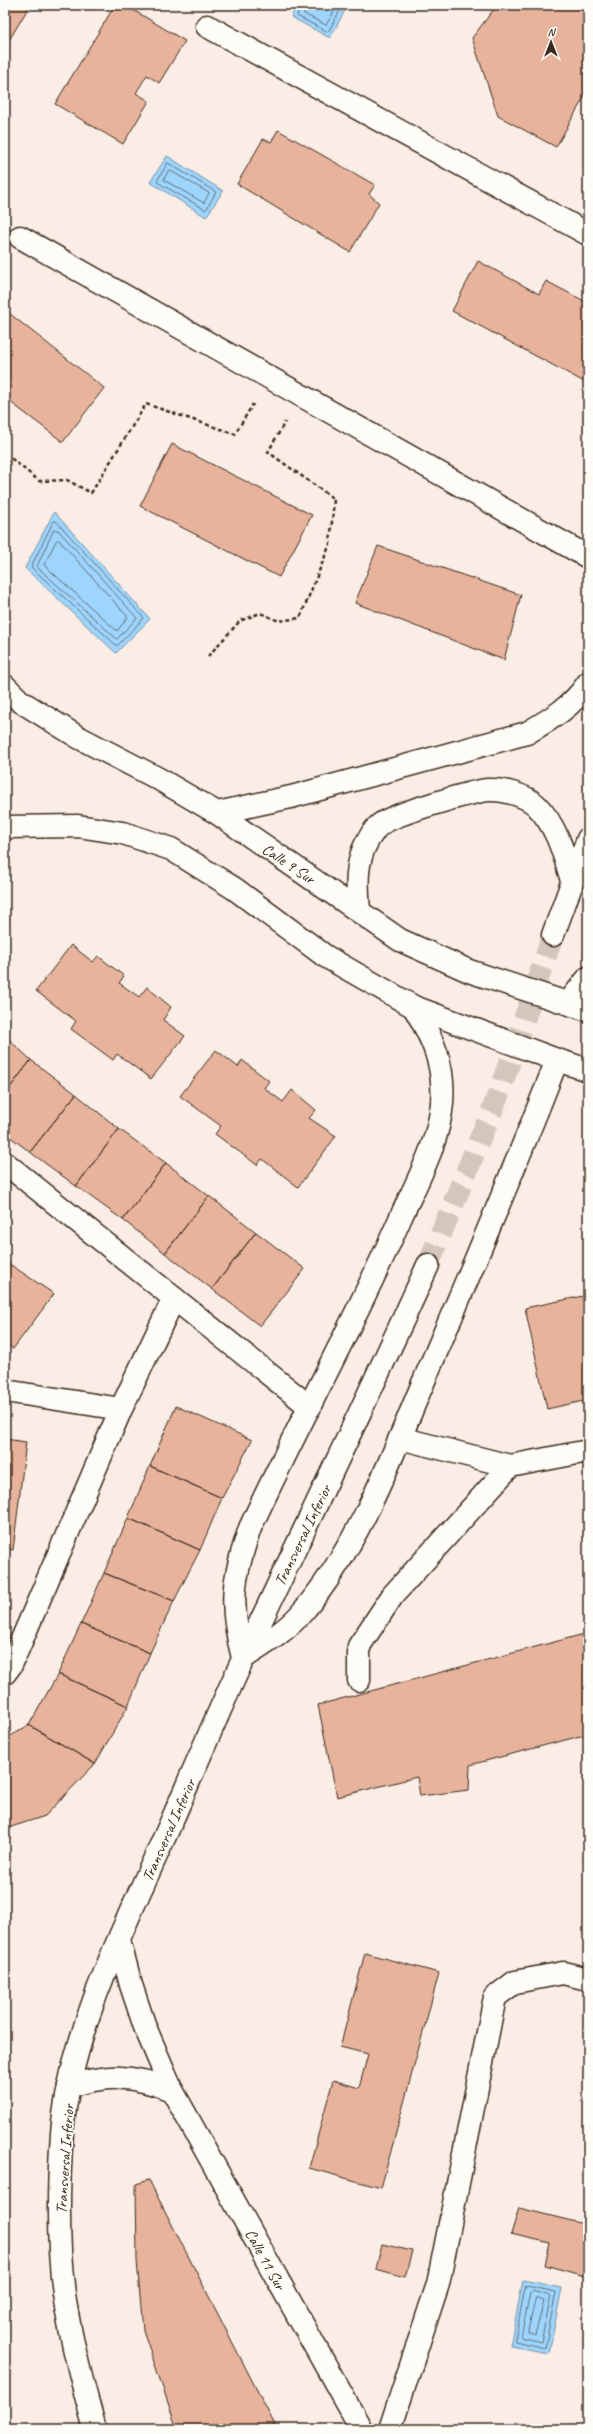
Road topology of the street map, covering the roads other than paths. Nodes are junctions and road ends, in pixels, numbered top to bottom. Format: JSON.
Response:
{"nodes":[{"id":1,"x":207,"y":26,"type":"dead end"},
{"id":2,"x":588,"y":234,"type":"edge"},
{"id":3,"x":20,"y":237,"type":"dead end"},
{"id":4,"x":588,"y":557,"type":"edge"},
{"id":5,"x":588,"y":683,"type":"edge"},
{"id":6,"x":10,"y":697,"type":"edge"},
{"id":7,"x":217,"y":813,"type":"junction"},
{"id":8,"x":7,"y":825,"type":"edge"},
{"id":9,"x":588,"y":839,"type":"edge"},
{"id":10,"x":572,"y":881,"type":"junction"},
{"id":11,"x":359,"y":911,"type":"junction"},
{"id":12,"x":553,"y":935,"type":"tunnel mouth"},
{"id":13,"x":588,"y":978,"type":"edge"},
{"id":14,"x":414,"y":1007,"type":"junction"},
{"id":15,"x":578,"y":1007,"type":"edge"},
{"id":16,"x":556,"y":1060,"type":"junction"},
{"id":17,"x":588,"y":1070,"type":"edge"},
{"id":18,"x":5,"y":1163,"type":"edge"},
{"id":19,"x":428,"y":1265,"type":"tunnel mouth"},
{"id":20,"x":174,"y":1298,"type":"junction"},
{"id":21,"x":5,"y":1391,"type":"edge"},
{"id":22,"x":310,"y":1407,"type":"junction"},
{"id":23,"x":121,"y":1409,"type":"junction"},
{"id":24,"x":400,"y":1438,"type":"junction"},
{"id":25,"x":588,"y":1451,"type":"edge"},
{"id":26,"x":510,"y":1466,"type":"junction"},
{"id":27,"x":243,"y":1658,"type":"junction"},
{"id":28,"x":5,"y":1673,"type":"edge"},
{"id":29,"x":358,"y":1680,"type":"dead end"},
{"id":30,"x":119,"y":1940,"type":"junction"},
{"id":31,"x":588,"y":1979,"type":"edge"},
{"id":32,"x":69,"y":2086,"type":"junction"},
{"id":33,"x":172,"y":2090,"type":"junction"},
{"id":34,"x":95,"y":2429,"type":"edge"},
{"id":35,"x":361,"y":2429,"type":"edge"},
{"id":36,"x":390,"y":2429,"type":"edge"}],
"edges":[{"from":1,"to":2,"type":"main road"},
{"from":3,"to":4,"type":"main road"},
{"from":5,"to":7,"type":"main road"},
{"from":6,"to":7,"type":"main road","name":"Calle 9 Sur"},
{"from":7,"to":11,"type":"main road","name":"Calle 9 Sur"},
{"from":8,"to":14,"type":"main road"},
{"from":9,"to":10,"type":"main road"},
{"from":10,"to":11,"type":"main road"},
{"from":10,"to":12,"type":"main road"},
{"from":11,"to":15,"type":"main road","name":"Calle 9 Sur"},
{"from":13,"to":15,"type":"main road"},
{"from":14,"to":16,"type":"main road"},
{"from":14,"to":22,"type":"main road"},
{"from":16,"to":17,"type":"main road"},
{"from":16,"to":24,"type":"main road"},
{"from":18,"to":20,"type":"main road"},
{"from":19,"to":27,"type":"main road","name":"Transversal Inferior"},
{"from":20,"to":22,"type":"main road"},
{"from":20,"to":23,"type":"main road"},
{"from":21,"to":23,"type":"main road"},
{"from":22,"to":27,"type":"main road"},
{"from":23,"to":28,"type":"main road"},
{"from":24,"to":26,"type":"main road"},
{"from":24,"to":27,"type":"main road"},
{"from":25,"to":26,"type":"main road"},
{"from":26,"to":29,"type":"main road"},
{"from":27,"to":30,"type":"main road","name":"Transversal Inferior"},
{"from":30,"to":32,"type":"main road","name":"Transversal Inferior"},
{"from":30,"to":33,"type":"main road","name":"Calle 11 Sur"},
{"from":31,"to":36,"type":"main road"},
{"from":32,"to":33,"type":"main road"},
{"from":32,"to":34,"type":"main road","name":"Transversal Inferior"},
{"from":33,"to":35,"type":"main road","name":"Calle 11 Sur"}]}
